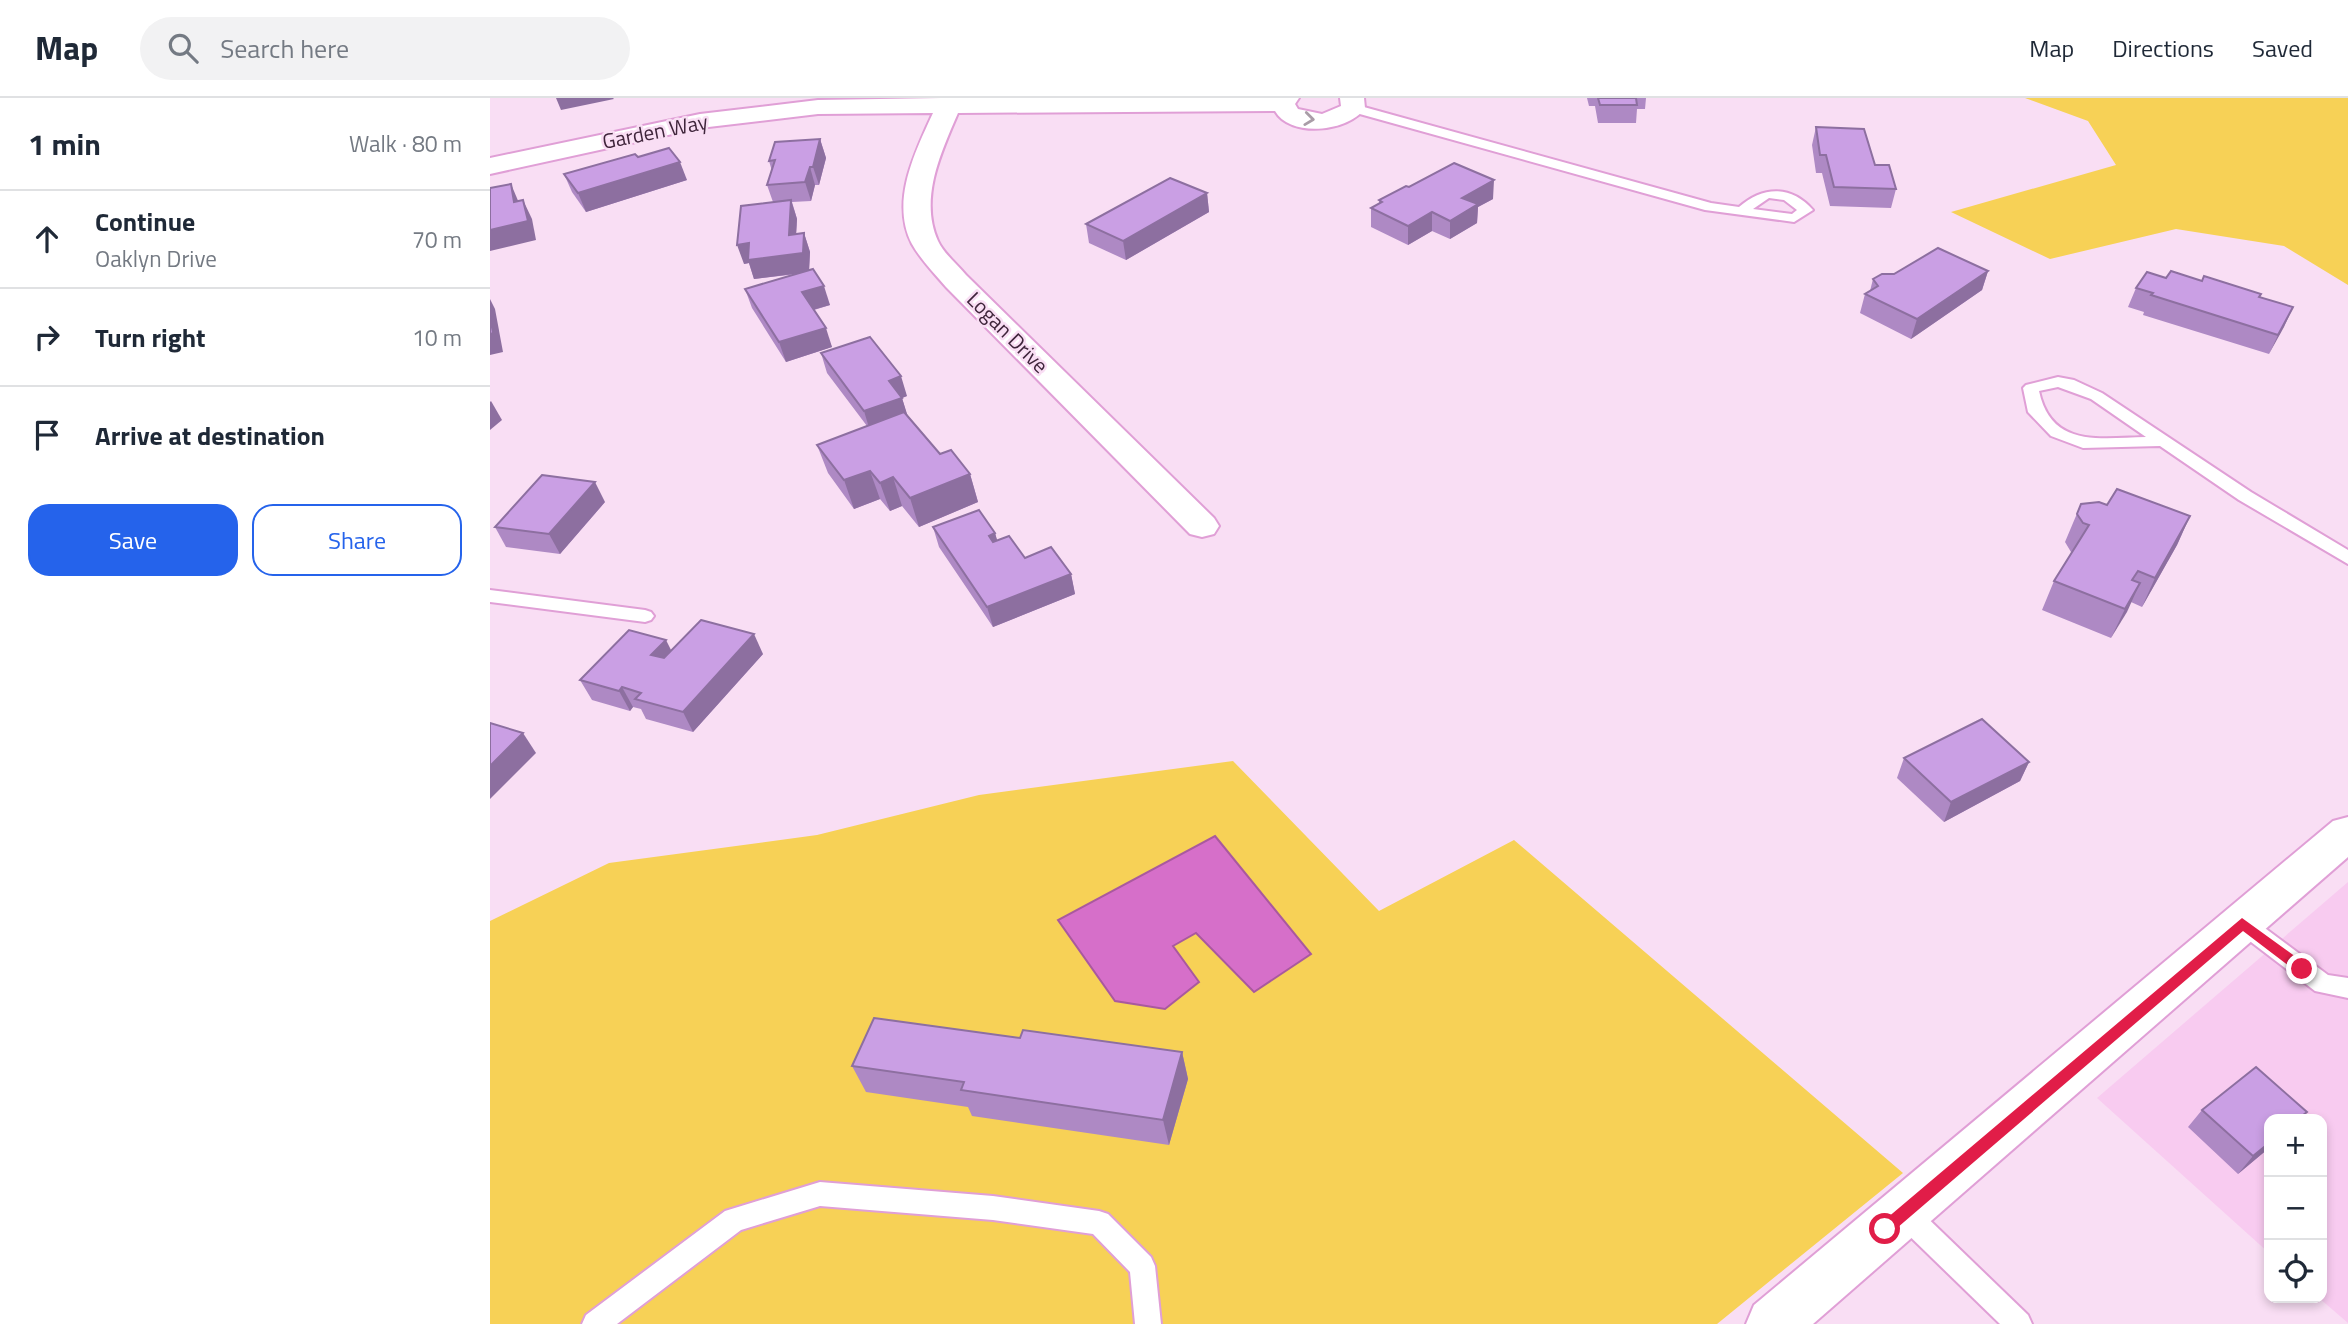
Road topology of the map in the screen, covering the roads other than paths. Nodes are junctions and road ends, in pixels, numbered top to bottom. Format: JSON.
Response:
{"nodes":[{"id":1,"x":1285,"y":101,"type":"edge"},
{"id":2,"x":952,"y":102,"type":"edge"},
{"id":3,"x":1353,"y":103,"type":"edge"},
{"id":4,"x":490,"y":166,"type":"edge"},
{"id":5,"x":1742,"y":211,"type":"dead end"},
{"id":6,"x":2163,"y":441,"type":"junction"},
{"id":7,"x":1202,"y":526,"type":"dead end"},
{"id":8,"x":2348,"y":558,"type":"edge"},
{"id":9,"x":490,"y":596,"type":"edge"},
{"id":10,"x":645,"y":616,"type":"dead end"},
{"id":11,"x":2348,"y":833,"type":"edge"},
{"id":12,"x":2242,"y":923,"type":"junction"},
{"id":13,"x":2348,"y":988,"type":"edge"},
{"id":14,"x":1904,"y":1213,"type":"junction"},
{"id":15,"x":595,"y":1324,"type":"edge"},
{"id":16,"x":1148,"y":1324,"type":"edge"},
{"id":17,"x":1773,"y":1324,"type":"edge"},
{"id":18,"x":2019,"y":1324,"type":"edge"}],
"edges":[{"from":1,"to":2,"type":"street","name":"Garden Way"},
{"from":1,"to":3,"type":"street","name":"Garden Way","one_way":true},
{"from":2,"to":4,"type":"street","name":"Garden Way"},
{"from":2,"to":7,"type":"street","name":"Logan Drive"},
{"from":3,"to":5,"type":"lane"},
{"from":6,"to":6,"type":"lane"},
{"from":6,"to":8,"type":"lane"},
{"from":9,"to":10,"type":"lane"},
{"from":11,"to":12,"type":"street"},
{"from":12,"to":13,"type":"lane"},
{"from":12,"to":14,"type":"street"},
{"from":14,"to":17,"type":"street"},
{"from":14,"to":18,"type":"lane"},
{"from":15,"to":16,"type":"lane"}]}
